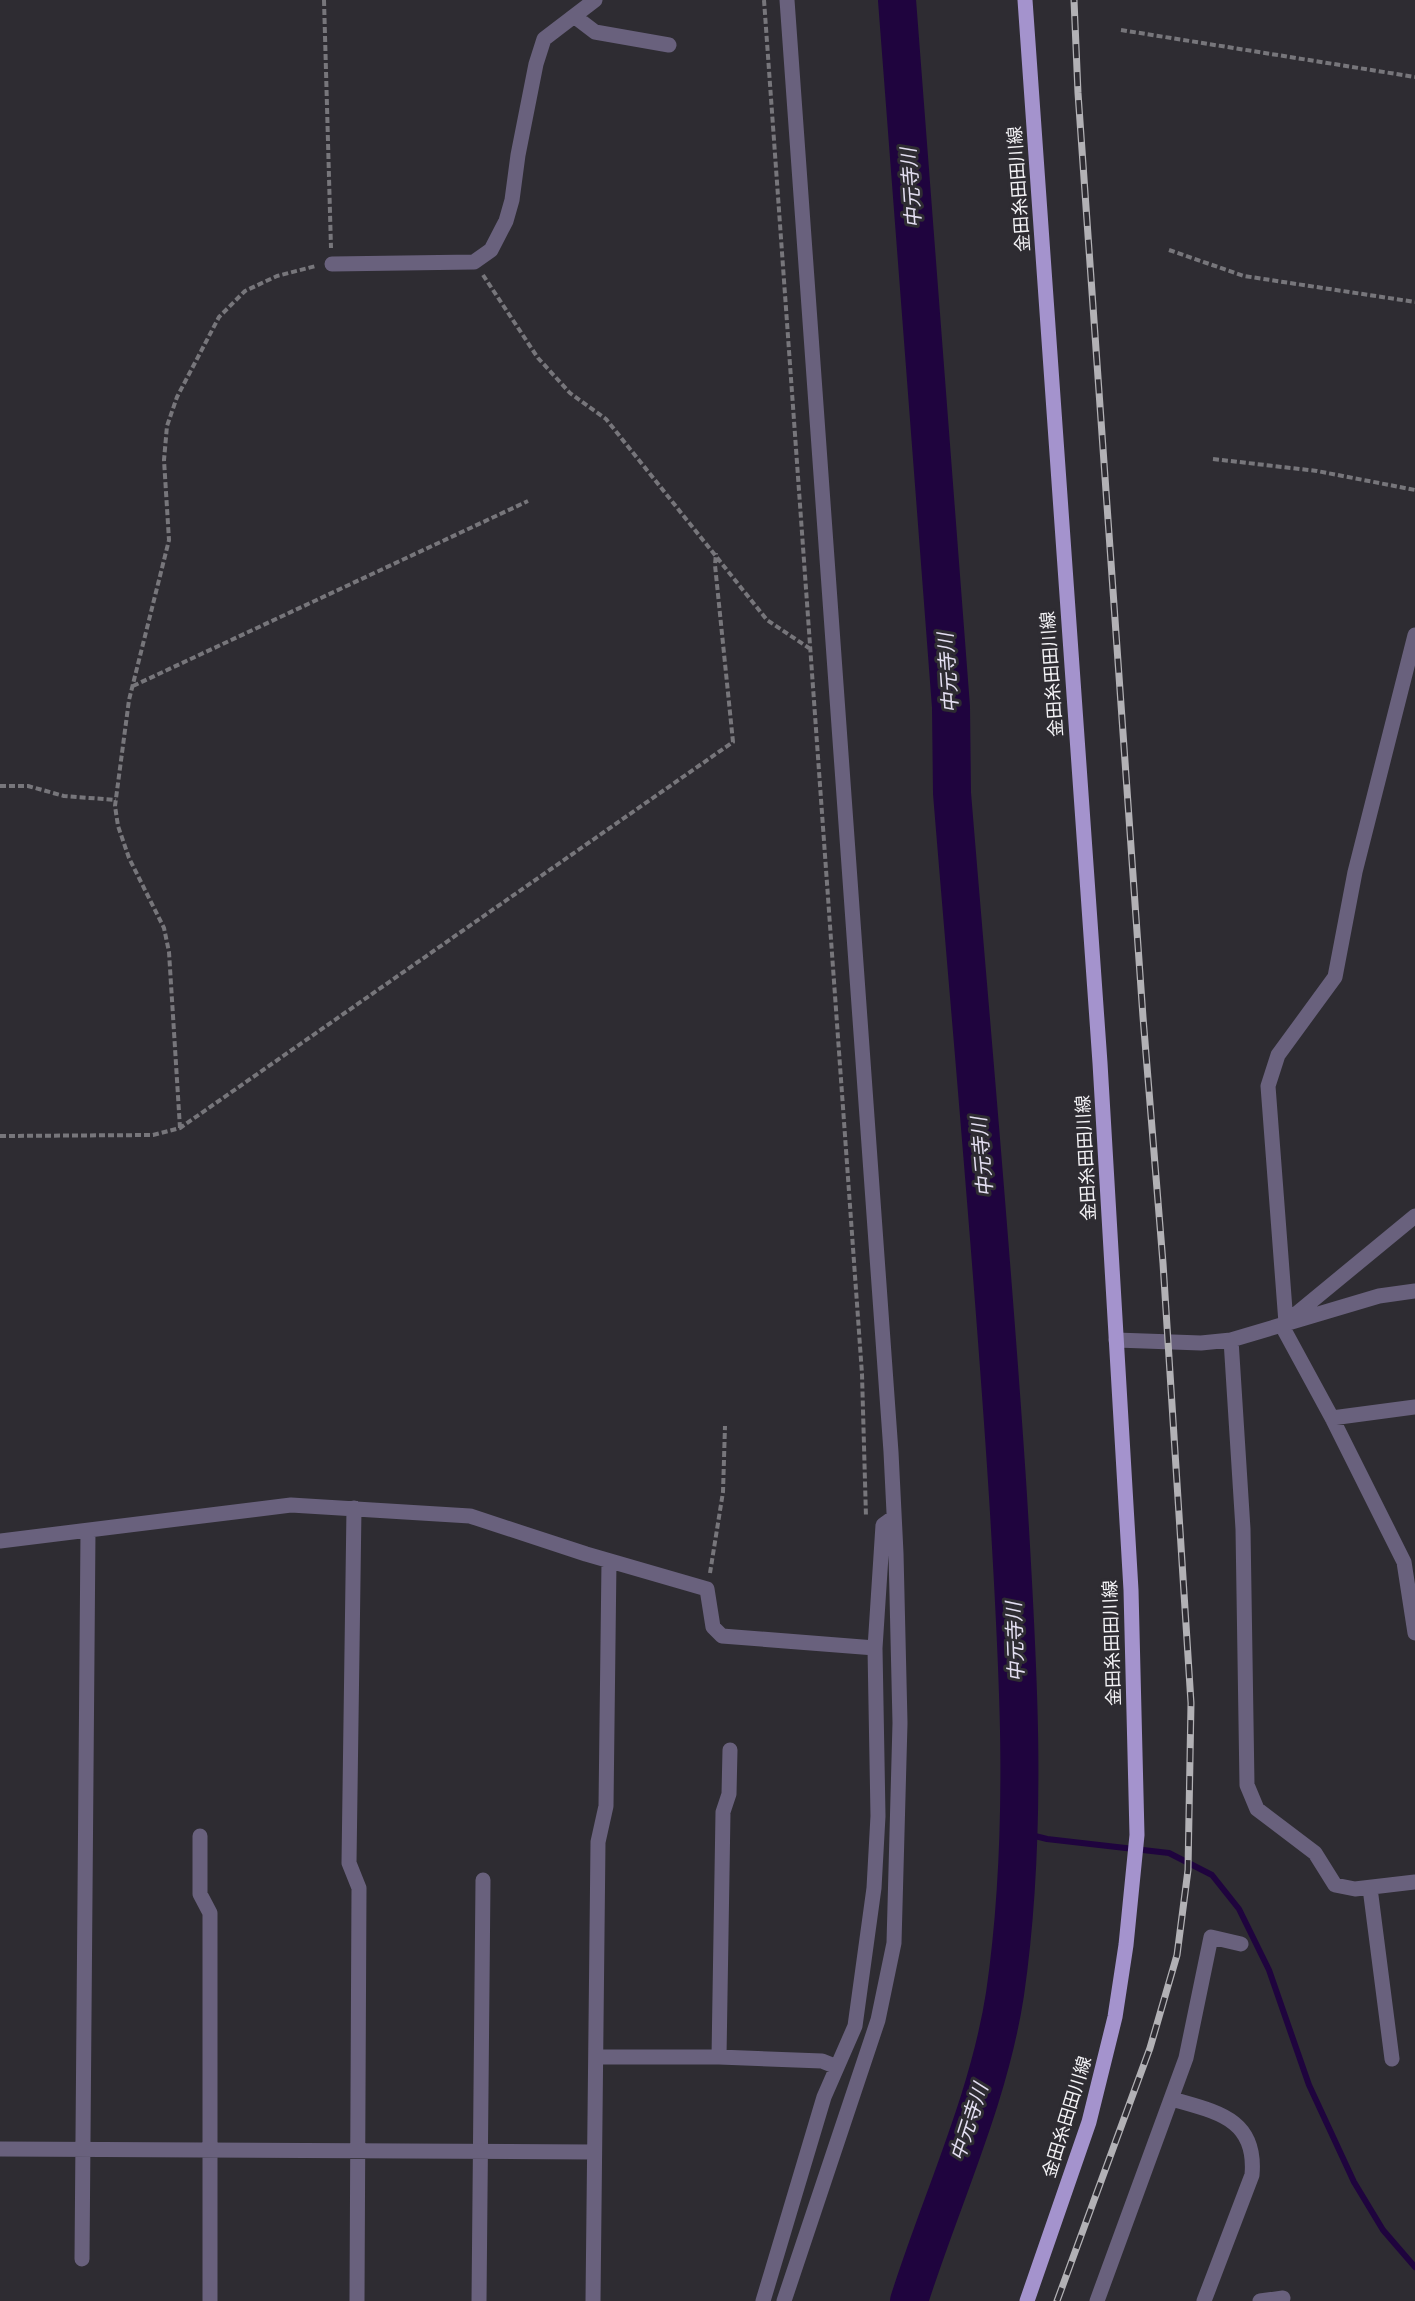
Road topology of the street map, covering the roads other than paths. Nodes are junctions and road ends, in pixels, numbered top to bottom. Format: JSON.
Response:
{"nodes":[{"id":1,"x":595,"y":0,"type":"edge"},
{"id":2,"x":787,"y":0,"type":"edge"},
{"id":3,"x":1025,"y":0,"type":"edge"},
{"id":4,"x":573,"y":16,"type":"junction"},
{"id":5,"x":669,"y":45,"type":"dead end"},
{"id":6,"x":332,"y":264,"type":"road end"},
{"id":7,"x":1415,"y":635,"type":"edge"},
{"id":8,"x":1415,"y":1216,"type":"edge"},
{"id":9,"x":1415,"y":1291,"type":"edge"},
{"id":10,"x":1286,"y":1323,"type":"junction"},
{"id":11,"x":1116,"y":1340,"type":"junction"},
{"id":12,"x":1231,"y":1341,"type":"junction"},
{"id":13,"x":1415,"y":1407,"type":"edge"},
{"id":14,"x":1332,"y":1418,"type":"junction"},
{"id":15,"x":354,"y":1508,"type":"junction"},
{"id":16,"x":894,"y":1517,"type":"junction"},
{"id":17,"x":88,"y":1531,"type":"junction"},
{"id":18,"x":0,"y":1542,"type":"edge"},
{"id":19,"x":609,"y":1560,"type":"junction"},
{"id":20,"x":1415,"y":1633,"type":"edge"},
{"id":21,"x":875,"y":1648,"type":"junction"},
{"id":22,"x":730,"y":1750,"type":"dead end"},
{"id":23,"x":200,"y":1836,"type":"dead end"},
{"id":24,"x":483,"y":1880,"type":"dead end"},
{"id":25,"x":1415,"y":1882,"type":"edge"},
{"id":26,"x":1370,"y":1888,"type":"junction"},
{"id":27,"x":1241,"y":1944,"type":"dead end"},
{"id":28,"x":596,"y":2057,"type":"junction"},
{"id":29,"x":719,"y":2057,"type":"junction"},
{"id":30,"x":1392,"y":2059,"type":"dead end"},
{"id":31,"x":837,"y":2067,"type":"junction"},
{"id":32,"x":1172,"y":2099,"type":"junction"},
{"id":33,"x":0,"y":2149,"type":"edge"},
{"id":34,"x":81,"y":2150,"type":"junction"},
{"id":35,"x":481,"y":2150,"type":"junction"},
{"id":36,"x":212,"y":2151,"type":"junction"},
{"id":37,"x":359,"y":2152,"type":"junction"},
{"id":38,"x":594,"y":2152,"type":"junction"},
{"id":39,"x":82,"y":2259,"type":"dead end"},
{"id":40,"x":1283,"y":2298,"type":"dead end"},
{"id":41,"x":210,"y":2301,"type":"edge"},
{"id":42,"x":357,"y":2301,"type":"edge"},
{"id":43,"x":479,"y":2301,"type":"edge"},
{"id":44,"x":593,"y":2301,"type":"edge"},
{"id":45,"x":763,"y":2301,"type":"edge"},
{"id":46,"x":784,"y":2301,"type":"edge"},
{"id":47,"x":1027,"y":2301,"type":"edge"},
{"id":48,"x":1097,"y":2301,"type":"edge"},
{"id":49,"x":1204,"y":2301,"type":"edge"},
{"id":50,"x":1260,"y":2301,"type":"edge"}],
"edges":[{"from":1,"to":4,"type":"street"},
{"from":2,"to":16,"type":"street"},
{"from":3,"to":11,"type":"main road","name":"金田糸田田川線"},
{"from":4,"to":5,"type":"street"},
{"from":4,"to":6,"type":"street"},
{"from":7,"to":10,"type":"street"},
{"from":8,"to":10,"type":"street"},
{"from":9,"to":10,"type":"street"},
{"from":10,"to":12,"type":"street"},
{"from":10,"to":14,"type":"street"},
{"from":11,"to":12,"type":"street"},
{"from":11,"to":47,"type":"main road","name":"金田糸田田川線"},
{"from":12,"to":26,"type":"street"},
{"from":13,"to":14,"type":"street"},
{"from":14,"to":20,"type":"street"},
{"from":15,"to":17,"type":"street"},
{"from":15,"to":19,"type":"street"},
{"from":15,"to":37,"type":"street"},
{"from":16,"to":21,"type":"street"},
{"from":16,"to":46,"type":"street"},
{"from":17,"to":18,"type":"street"},
{"from":17,"to":34,"type":"street"},
{"from":19,"to":21,"type":"street"},
{"from":19,"to":28,"type":"street"},
{"from":21,"to":31,"type":"street"},
{"from":22,"to":29,"type":"street"},
{"from":23,"to":36,"type":"street"},
{"from":24,"to":35,"type":"street"},
{"from":25,"to":26,"type":"street"},
{"from":26,"to":30,"type":"street"},
{"from":27,"to":32,"type":"street"},
{"from":28,"to":29,"type":"street"},
{"from":28,"to":38,"type":"street"},
{"from":29,"to":31,"type":"street"},
{"from":31,"to":45,"type":"street"},
{"from":32,"to":48,"type":"street"},
{"from":32,"to":49,"type":"street"},
{"from":33,"to":34,"type":"street"},
{"from":34,"to":36,"type":"street"},
{"from":34,"to":39,"type":"street"},
{"from":35,"to":37,"type":"street"},
{"from":35,"to":38,"type":"street"},
{"from":35,"to":43,"type":"street"},
{"from":36,"to":37,"type":"street"},
{"from":36,"to":41,"type":"street"},
{"from":37,"to":42,"type":"street"},
{"from":38,"to":44,"type":"street"},
{"from":40,"to":50,"type":"street"}]}
